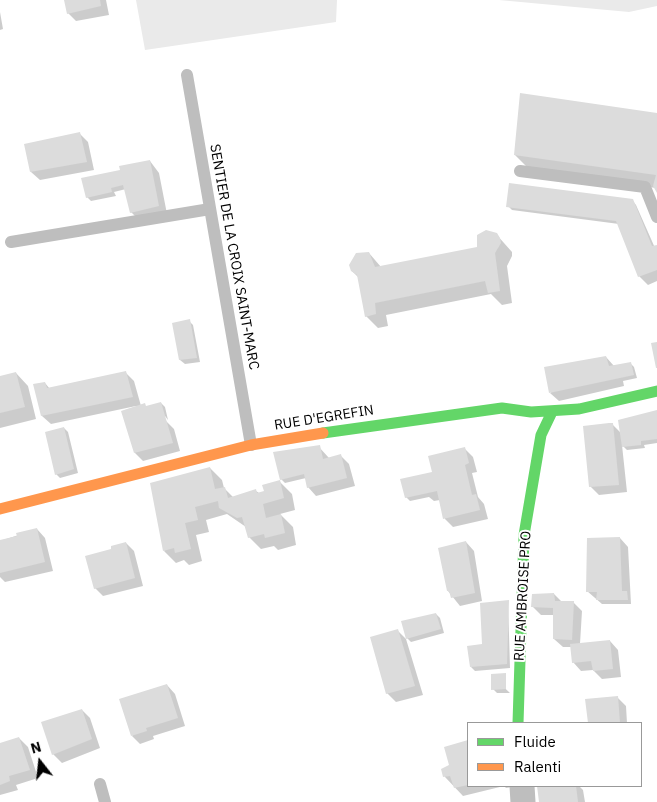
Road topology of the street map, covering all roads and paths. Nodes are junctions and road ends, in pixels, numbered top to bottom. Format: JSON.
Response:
{"nodes":[{"id":1,"x":187,"y":75,"type":"dead end"},
{"id":2,"x":520,"y":171,"type":"dead end"},
{"id":3,"x":210,"y":209,"type":"junction"},
{"id":4,"x":657,"y":217,"type":"edge"},
{"id":5,"x":11,"y":242,"type":"dead end"},
{"id":6,"x":657,"y":391,"type":"edge"},
{"id":7,"x":552,"y":412,"type":"junction"},
{"id":8,"x":251,"y":444,"type":"junction"},
{"id":9,"x":0,"y":509,"type":"edge"},
{"id":10,"x":518,"y":722,"type":"edge"},
{"id":11,"x":100,"y":784,"type":"dead end"},
{"id":12,"x":522,"y":787,"type":"edge"},
{"id":13,"x":105,"y":802,"type":"edge"},
{"id":14,"x":523,"y":802,"type":"edge"}],
"edges":[{"from":1,"to":3,"type":"lane","name":"SENTIER DE LA CROIX SAINT-MARC"},
{"from":2,"to":4,"type":"lane"},
{"from":3,"to":5,"type":"lane"},
{"from":3,"to":8,"type":"lane","name":"SENTIER DE LA CROIX SAINT-MARC"},
{"from":6,"to":7,"type":"street","name":"RUE D'EGREFIN"},
{"from":7,"to":8,"type":"street","name":"RUE D'EGREFIN"},
{"from":7,"to":10,"type":"street","name":"RUE AMBROISE PRO"},
{"from":8,"to":9,"type":"street","name":"RUE D'EGREFIN"},
{"from":11,"to":13,"type":"lane"},
{"from":12,"to":14,"type":"street"}]}
